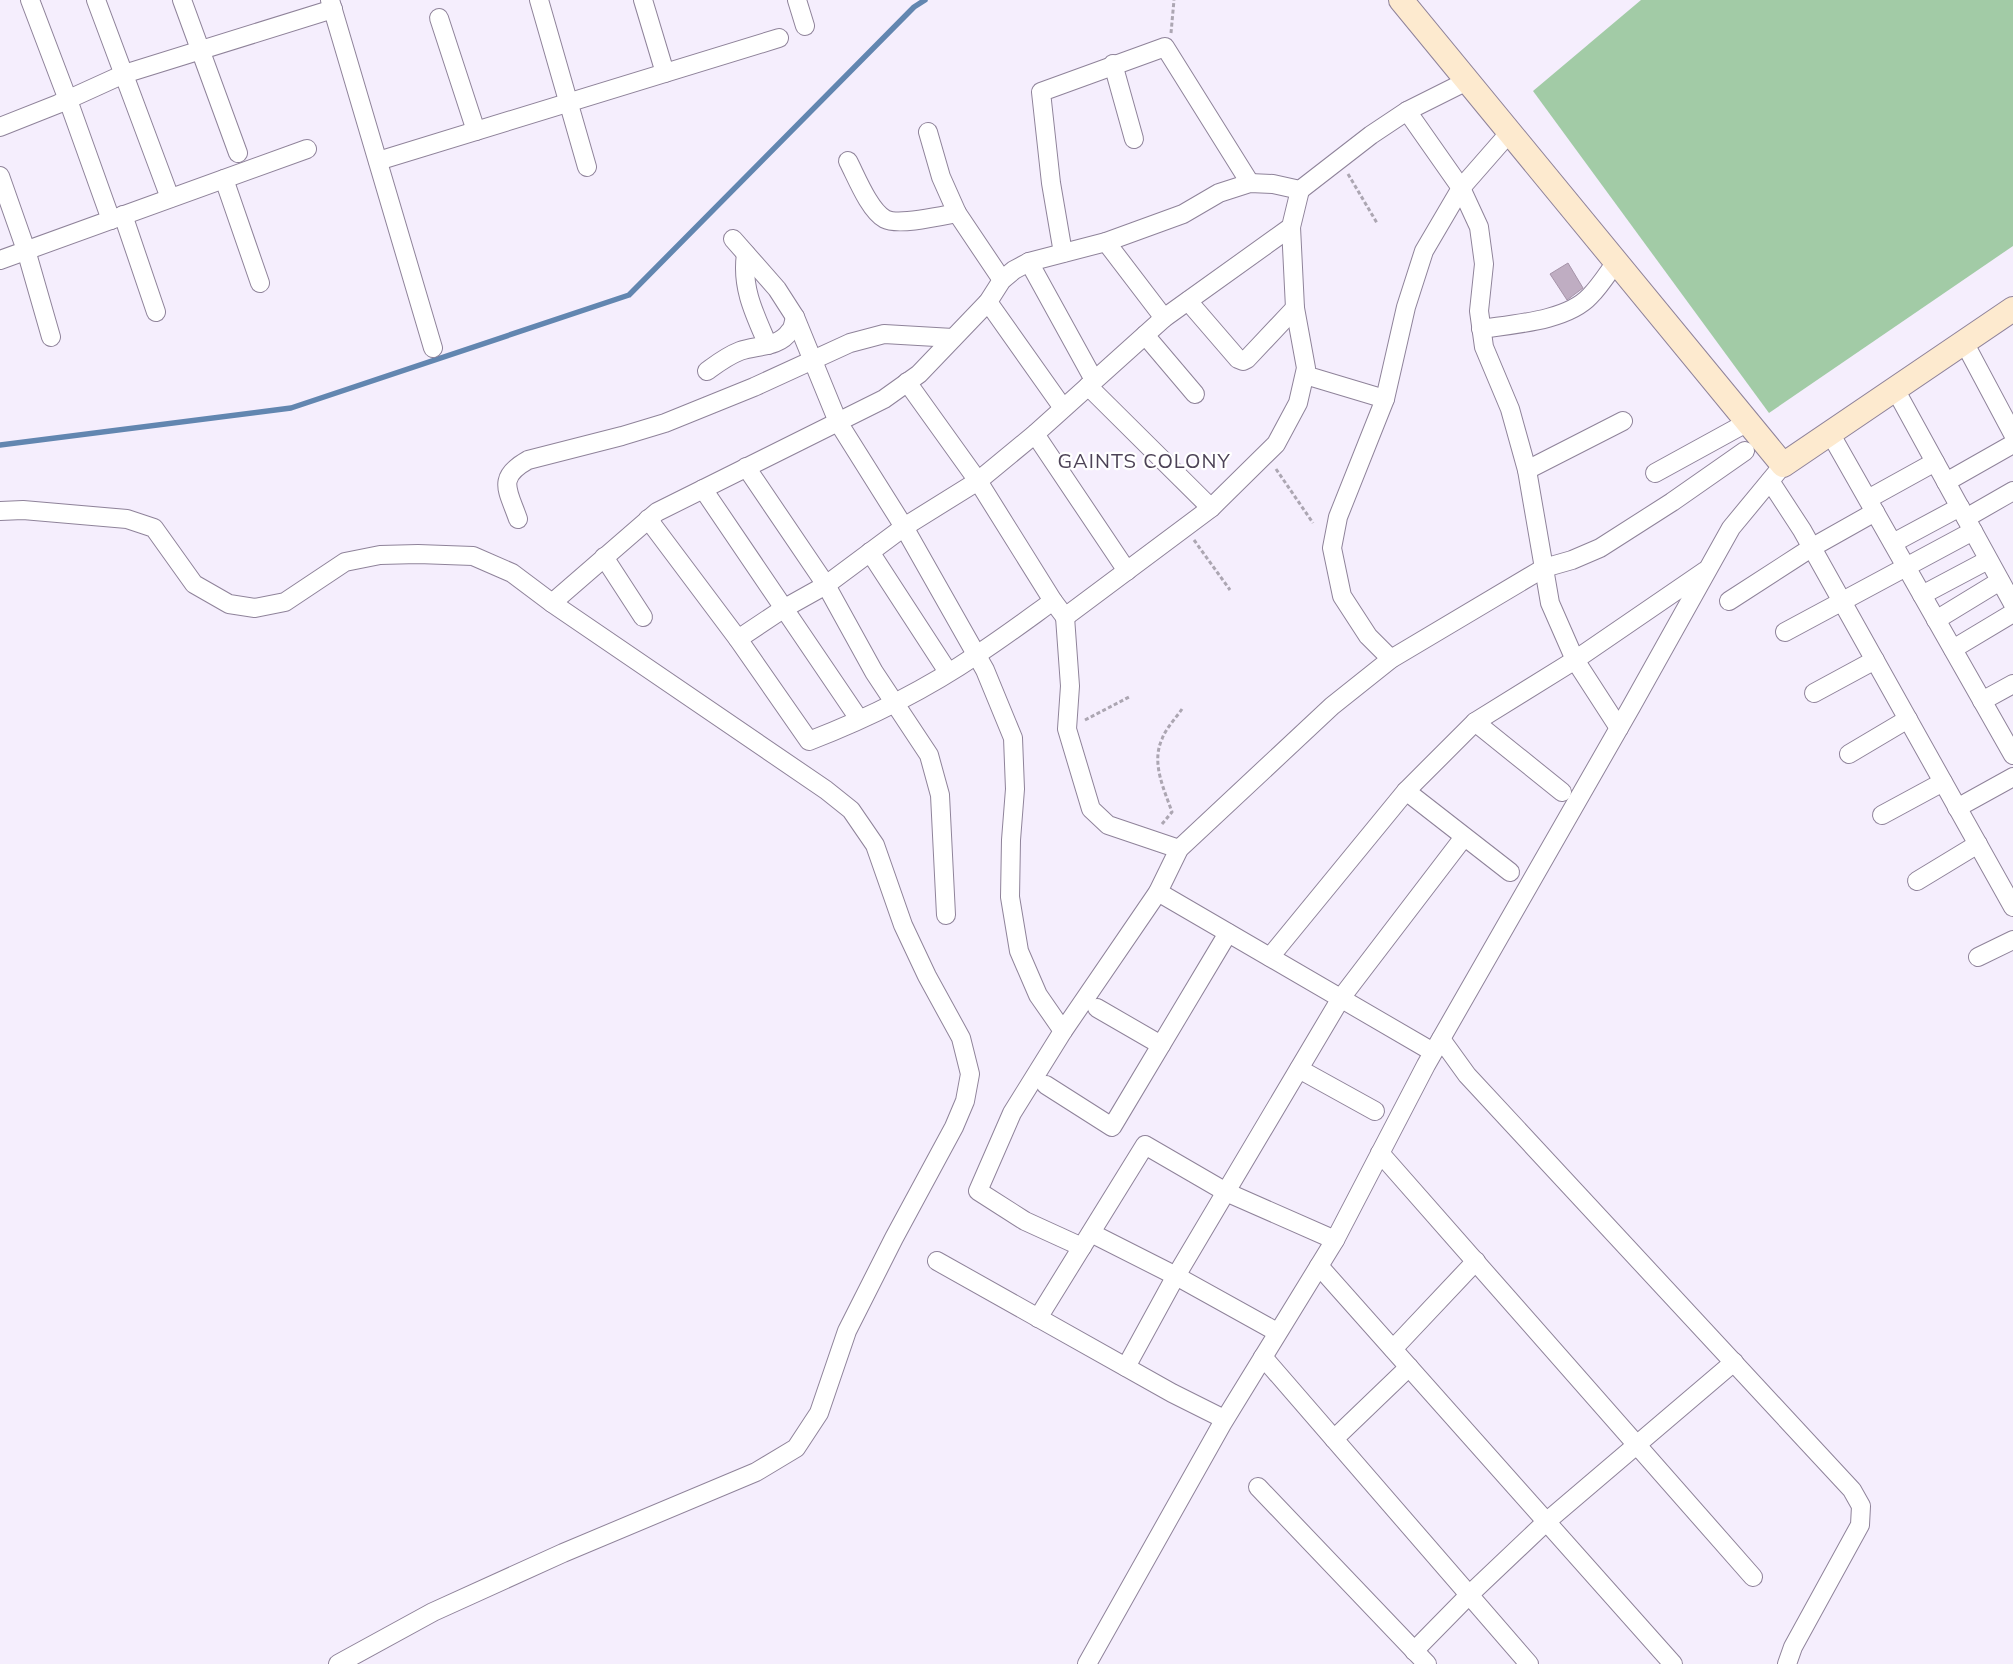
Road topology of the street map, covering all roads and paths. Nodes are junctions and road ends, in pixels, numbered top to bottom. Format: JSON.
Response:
{"nodes":[{"id":1,"x":30,"y":0,"type":"edge"},
{"id":2,"x":96,"y":0,"type":"edge"},
{"id":3,"x":182,"y":0,"type":"edge"},
{"id":4,"x":539,"y":0,"type":"edge"},
{"id":5,"x":643,"y":0,"type":"edge"},
{"id":6,"x":797,"y":0,"type":"edge"},
{"id":7,"x":1174,"y":0,"type":"edge"},
{"id":8,"x":1401,"y":0,"type":"edge"},
{"id":9,"x":331,"y":5,"type":"edge"},
{"id":10,"x":439,"y":18,"type":"dead end"},
{"id":11,"x":805,"y":26,"type":"dead end"},
{"id":12,"x":779,"y":38,"type":"dead end"},
{"id":13,"x":1165,"y":47,"type":"junction"},
{"id":14,"x":200,"y":49,"type":"junction"},
{"id":15,"x":1113,"y":64,"type":"junction"},
{"id":16,"x":665,"y":73,"type":"junction"},
{"id":17,"x":124,"y":74,"type":"junction"},
{"id":18,"x":1467,"y":81,"type":"junction"},
{"id":19,"x":68,"y":100,"type":"junction"},
{"id":20,"x":569,"y":102,"type":"junction"},
{"id":21,"x":1408,"y":111,"type":"junction"},
{"id":22,"x":0,"y":127,"type":"edge"},
{"id":23,"x":476,"y":131,"type":"junction"},
{"id":24,"x":928,"y":132,"type":"dead end"},
{"id":25,"x":1510,"y":132,"type":"junction"},
{"id":26,"x":1134,"y":139,"type":"dead end"},
{"id":27,"x":307,"y":149,"type":"dead end"},
{"id":28,"x":238,"y":153,"type":"dead end"},
{"id":29,"x":1338,"y":158,"type":"junction"},
{"id":30,"x":848,"y":160,"type":"dead end"},
{"id":31,"x":378,"y":161,"type":"junction"},
{"id":32,"x":587,"y":167,"type":"dead end"},
{"id":33,"x":0,"y":176,"type":"edge"},
{"id":34,"x":224,"y":179,"type":"junction"},
{"id":35,"x":1250,"y":182,"type":"junction"},
{"id":36,"x":1461,"y":188,"type":"junction"},
{"id":37,"x":1300,"y":190,"type":"junction"},
{"id":38,"x":170,"y":198,"type":"junction"},
{"id":39,"x":957,"y":213,"type":"junction"},
{"id":40,"x":117,"y":217,"type":"junction"},
{"id":41,"x":1377,"y":223,"type":"dead end"},
{"id":42,"x":1291,"y":227,"type":"junction"},
{"id":43,"x":733,"y":239,"type":"dead end"},
{"id":44,"x":1106,"y":242,"type":"junction"},
{"id":45,"x":26,"y":250,"type":"junction"},
{"id":46,"x":1063,"y":252,"type":"junction"},
{"id":47,"x":746,"y":254,"type":"junction"},
{"id":48,"x":0,"y":260,"type":"edge"},
{"id":49,"x":1029,"y":262,"type":"junction"},
{"id":50,"x":1616,"y":262,"type":"junction"},
{"id":51,"x":1002,"y":280,"type":"junction"},
{"id":52,"x":260,"y":283,"type":"dead end"},
{"id":53,"x":1188,"y":301,"type":"junction"},
{"id":54,"x":988,"y":302,"type":"junction"},
{"id":55,"x":1295,"y":308,"type":"junction"},
{"id":56,"x":2013,"y":309,"type":"edge"},
{"id":57,"x":156,"y":312,"type":"dead end"},
{"id":58,"x":795,"y":317,"type":"junction"},
{"id":59,"x":1164,"y":318,"type":"junction"},
{"id":60,"x":1481,"y":329,"type":"junction"},
{"id":61,"x":1145,"y":335,"type":"junction"},
{"id":62,"x":51,"y":337,"type":"dead end"},
{"id":63,"x":953,"y":338,"type":"junction"},
{"id":64,"x":1964,"y":342,"type":"junction"},
{"id":65,"x":768,"y":345,"type":"junction"},
{"id":66,"x":433,"y":348,"type":"dead end"},
{"id":67,"x":812,"y":360,"type":"junction"},
{"id":68,"x":707,"y":371,"type":"dead end"},
{"id":69,"x":1305,"y":375,"type":"junction"},
{"id":70,"x":907,"y":382,"type":"junction"},
{"id":71,"x":1091,"y":383,"type":"junction"},
{"id":72,"x":1895,"y":389,"type":"junction"},
{"id":73,"x":1195,"y":394,"type":"dead end"},
{"id":74,"x":1385,"y":399,"type":"junction"},
{"id":75,"x":1063,"y":408,"type":"junction"},
{"id":76,"x":1623,"y":421,"type":"dead end"},
{"id":77,"x":838,"y":422,"type":"junction"},
{"id":78,"x":1748,"y":422,"type":"junction"},
{"id":79,"x":1830,"y":433,"type":"junction"},
{"id":80,"x":1035,"y":434,"type":"junction"},
{"id":81,"x":2013,"y":434,"type":"edge"},
{"id":82,"x":2013,"y":444,"type":"edge"},
{"id":83,"x":1746,"y":451,"type":"dead end"},
{"id":84,"x":1266,"y":454,"type":"junction"},
{"id":85,"x":1935,"y":462,"type":"junction"},
{"id":86,"x":746,"y":467,"type":"junction"},
{"id":87,"x":1527,"y":470,"type":"junction"},
{"id":88,"x":1655,"y":473,"type":"dead end"},
{"id":89,"x":1777,"y":473,"type":"junction"},
{"id":90,"x":978,"y":481,"type":"junction"},
{"id":91,"x":1946,"y":482,"type":"junction"},
{"id":92,"x":703,"y":489,"type":"junction"},
{"id":93,"x":2013,"y":491,"type":"edge"},
{"id":94,"x":1872,"y":506,"type":"junction"},
{"id":95,"x":1211,"y":508,"type":"junction"},
{"id":96,"x":0,"y":511,"type":"edge"},
{"id":97,"x":518,"y":518,"type":"dead end"},
{"id":98,"x":648,"y":519,"type":"junction"},
{"id":99,"x":1966,"y":519,"type":"junction"},
{"id":100,"x":1313,"y":523,"type":"dead end"},
{"id":101,"x":904,"y":527,"type":"junction"},
{"id":102,"x":1184,"y":528,"type":"junction"},
{"id":103,"x":1893,"y":543,"type":"junction"},
{"id":104,"x":1812,"y":548,"type":"junction"},
{"id":105,"x":870,"y":552,"type":"junction"},
{"id":106,"x":604,"y":557,"type":"junction"},
{"id":107,"x":1988,"y":560,"type":"junction"},
{"id":108,"x":1906,"y":567,"type":"junction"},
{"id":109,"x":1544,"y":568,"type":"junction"},
{"id":110,"x":1128,"y":570,"type":"junction"},
{"id":111,"x":1707,"y":570,"type":"junction"},
{"id":112,"x":2000,"y":581,"type":"junction"},
{"id":113,"x":826,"y":585,"type":"junction"},
{"id":114,"x":1230,"y":590,"type":"dead end"},
{"id":115,"x":1922,"y":595,"type":"junction"},
{"id":116,"x":1728,"y":601,"type":"dead end"},
{"id":117,"x":552,"y":602,"type":"junction"},
{"id":118,"x":1053,"y":602,"type":"junction"},
{"id":119,"x":1842,"y":602,"type":"junction"},
{"id":120,"x":2013,"y":604,"type":"edge"},
{"id":121,"x":783,"y":608,"type":"junction"},
{"id":122,"x":2013,"y":613,"type":"edge"},
{"id":123,"x":644,"y":617,"type":"dead end"},
{"id":124,"x":1066,"y":617,"type":"junction"},
{"id":125,"x":1936,"y":620,"type":"junction"},
{"id":126,"x":1785,"y":632,"type":"dead end"},
{"id":127,"x":738,"y":639,"type":"junction"},
{"id":128,"x":1953,"y":649,"type":"junction"},
{"id":129,"x":977,"y":655,"type":"junction"},
{"id":130,"x":1391,"y":659,"type":"junction"},
{"id":131,"x":1575,"y":660,"type":"junction"},
{"id":132,"x":1875,"y":660,"type":"junction"},
{"id":133,"x":948,"y":672,"type":"junction"},
{"id":134,"x":2013,"y":684,"type":"edge"},
{"id":135,"x":1814,"y":693,"type":"dead end"},
{"id":136,"x":1131,"y":696,"type":"dead end"},
{"id":137,"x":1982,"y":701,"type":"junction"},
{"id":138,"x":894,"y":703,"type":"junction"},
{"id":139,"x":1182,"y":709,"type":"dead end"},
{"id":140,"x":859,"y":719,"type":"junction"},
{"id":141,"x":1908,"y":719,"type":"junction"},
{"id":142,"x":1475,"y":722,"type":"junction"},
{"id":143,"x":1619,"y":728,"type":"junction"},
{"id":144,"x":1066,"y":729,"type":"junction"},
{"id":145,"x":1849,"y":754,"type":"dead end"},
{"id":146,"x":2013,"y":755,"type":"edge"},
{"id":147,"x":2013,"y":777,"type":"edge"},
{"id":148,"x":1943,"y":782,"type":"junction"},
{"id":149,"x":1406,"y":791,"type":"junction"},
{"id":150,"x":1562,"y":792,"type":"dead end"},
{"id":151,"x":1957,"y":808,"type":"junction"},
{"id":152,"x":1882,"y":815,"type":"dead end"},
{"id":153,"x":1464,"y":836,"type":"junction"},
{"id":154,"x":1151,"y":839,"type":"junction"},
{"id":155,"x":1978,"y":844,"type":"junction"},
{"id":156,"x":1179,"y":849,"type":"junction"},
{"id":157,"x":1510,"y":872,"type":"dead end"},
{"id":158,"x":1917,"y":881,"type":"dead end"},
{"id":159,"x":1158,"y":892,"type":"junction"},
{"id":160,"x":2013,"y":907,"type":"edge"},
{"id":161,"x":946,"y":914,"type":"dead end"},
{"id":162,"x":1228,"y":933,"type":"junction"},
{"id":163,"x":2013,"y":940,"type":"edge"},
{"id":164,"x":1270,"y":957,"type":"junction"},
{"id":165,"x":1978,"y":957,"type":"dead end"},
{"id":166,"x":1341,"y":998,"type":"junction"},
{"id":167,"x":1097,"y":1008,"type":"dead end"},
{"id":168,"x":1062,"y":1031,"type":"junction"},
{"id":169,"x":1161,"y":1045,"type":"junction"},
{"id":170,"x":1437,"y":1046,"type":"junction"},
{"id":171,"x":1299,"y":1069,"type":"junction"},
{"id":172,"x":1046,"y":1085,"type":"dead end"},
{"id":173,"x":1375,"y":1111,"type":"dead end"},
{"id":174,"x":1380,"y":1152,"type":"junction"},
{"id":175,"x":1226,"y":1192,"type":"junction"},
{"id":176,"x":1086,"y":1240,"type":"junction"},
{"id":177,"x":1335,"y":1240,"type":"junction"},
{"id":178,"x":937,"y":1261,"type":"dead end"},
{"id":179,"x":1476,"y":1261,"type":"junction"},
{"id":180,"x":1319,"y":1266,"type":"junction"},
{"id":181,"x":1176,"y":1276,"type":"junction"},
{"id":182,"x":1038,"y":1318,"type":"junction"},
{"id":183,"x":1278,"y":1332,"type":"junction"},
{"id":184,"x":1393,"y":1349,"type":"junction"},
{"id":185,"x":1263,"y":1357,"type":"junction"},
{"id":186,"x":1734,"y":1362,"type":"junction"},
{"id":187,"x":1409,"y":1367,"type":"junction"},
{"id":188,"x":1126,"y":1368,"type":"junction"},
{"id":189,"x":1224,"y":1420,"type":"junction"},
{"id":190,"x":1334,"y":1438,"type":"junction"},
{"id":191,"x":1637,"y":1445,"type":"junction"},
{"id":192,"x":1258,"y":1486,"type":"dead end"},
{"id":193,"x":1546,"y":1522,"type":"junction"},
{"id":194,"x":1753,"y":1577,"type":"dead end"},
{"id":195,"x":1469,"y":1595,"type":"junction"},
{"id":196,"x":1414,"y":1651,"type":"junction"},
{"id":197,"x":338,"y":1664,"type":"edge"},
{"id":198,"x":1088,"y":1664,"type":"edge"},
{"id":199,"x":1428,"y":1664,"type":"edge"},
{"id":200,"x":1529,"y":1664,"type":"edge"},
{"id":201,"x":1673,"y":1664,"type":"edge"},
{"id":202,"x":1787,"y":1664,"type":"edge"}],
"edges":[{"from":1,"to":19,"type":"street"},
{"from":2,"to":17,"type":"street"},
{"from":3,"to":14,"type":"street"},
{"from":4,"to":20,"type":"street"},
{"from":5,"to":16,"type":"street"},
{"from":6,"to":11,"type":"street"},
{"from":7,"to":13,"type":"path"},
{"from":8,"to":18,"type":"street"},
{"from":9,"to":14,"type":"street"},
{"from":9,"to":31,"type":"street"},
{"from":10,"to":23,"type":"street"},
{"from":12,"to":16,"type":"street"},
{"from":13,"to":15,"type":"street"},
{"from":13,"to":35,"type":"street"},
{"from":14,"to":17,"type":"street"},
{"from":14,"to":28,"type":"street"},
{"from":15,"to":26,"type":"street"},
{"from":15,"to":46,"type":"street"},
{"from":16,"to":20,"type":"street"},
{"from":17,"to":19,"type":"street"},
{"from":17,"to":38,"type":"street"},
{"from":18,"to":21,"type":"street"},
{"from":18,"to":25,"type":"street"},
{"from":19,"to":22,"type":"street"},
{"from":19,"to":40,"type":"street"},
{"from":20,"to":23,"type":"street"},
{"from":20,"to":32,"type":"street"},
{"from":21,"to":29,"type":"street"},
{"from":21,"to":36,"type":"street"},
{"from":23,"to":31,"type":"street"},
{"from":24,"to":39,"type":"street"},
{"from":25,"to":36,"type":"street"},
{"from":25,"to":50,"type":"street"},
{"from":27,"to":34,"type":"street"},
{"from":29,"to":37,"type":"street"},
{"from":29,"to":41,"type":"path"},
{"from":30,"to":39,"type":"street"},
{"from":31,"to":66,"type":"street"},
{"from":33,"to":45,"type":"street"},
{"from":34,"to":38,"type":"street"},
{"from":34,"to":52,"type":"street"},
{"from":35,"to":37,"type":"street"},
{"from":35,"to":44,"type":"street"},
{"from":36,"to":60,"type":"street"},
{"from":36,"to":74,"type":"street"},
{"from":37,"to":42,"type":"street"},
{"from":38,"to":40,"type":"street"},
{"from":39,"to":51,"type":"street"},
{"from":40,"to":45,"type":"street"},
{"from":40,"to":57,"type":"street"},
{"from":42,"to":53,"type":"street"},
{"from":42,"to":55,"type":"street"},
{"from":43,"to":47,"type":"street"},
{"from":44,"to":46,"type":"street"},
{"from":44,"to":59,"type":"street"},
{"from":45,"to":48,"type":"street"},
{"from":45,"to":62,"type":"street"},
{"from":46,"to":49,"type":"street"},
{"from":47,"to":58,"type":"street"},
{"from":47,"to":65,"type":"street"},
{"from":49,"to":51,"type":"street"},
{"from":49,"to":71,"type":"street"},
{"from":50,"to":60,"type":"street"},
{"from":50,"to":78,"type":"street"},
{"from":51,"to":54,"type":"street"},
{"from":53,"to":55,"type":"street"},
{"from":53,"to":59,"type":"street"},
{"from":54,"to":63,"type":"street"},
{"from":54,"to":75,"type":"street"},
{"from":55,"to":69,"type":"street"},
{"from":56,"to":64,"type":"street"},
{"from":58,"to":65,"type":"street"},
{"from":58,"to":67,"type":"street"},
{"from":59,"to":61,"type":"street"},
{"from":60,"to":87,"type":"street"},
{"from":61,"to":71,"type":"street"},
{"from":61,"to":73,"type":"street"},
{"from":63,"to":67,"type":"street"},
{"from":63,"to":70,"type":"street"},
{"from":64,"to":72,"type":"street"},
{"from":64,"to":81,"type":"street"},
{"from":65,"to":68,"type":"street"},
{"from":67,"to":77,"type":"street"},
{"from":67,"to":97,"type":"street"},
{"from":69,"to":74,"type":"street"},
{"from":69,"to":84,"type":"street"},
{"from":70,"to":77,"type":"street"},
{"from":70,"to":90,"type":"street"},
{"from":71,"to":75,"type":"street"},
{"from":71,"to":95,"type":"street"},
{"from":72,"to":79,"type":"street"},
{"from":72,"to":85,"type":"street"},
{"from":74,"to":130,"type":"street"},
{"from":75,"to":80,"type":"street"},
{"from":76,"to":87,"type":"street"},
{"from":77,"to":86,"type":"street"},
{"from":77,"to":101,"type":"street"},
{"from":78,"to":88,"type":"street"},
{"from":78,"to":89,"type":"street"},
{"from":79,"to":89,"type":"street"},
{"from":79,"to":94,"type":"street"},
{"from":80,"to":90,"type":"street"},
{"from":80,"to":110,"type":"street"},
{"from":82,"to":91,"type":"street"},
{"from":83,"to":109,"type":"street"},
{"from":84,"to":95,"type":"street"},
{"from":84,"to":100,"type":"path"},
{"from":85,"to":91,"type":"street"},
{"from":85,"to":94,"type":"street"},
{"from":86,"to":92,"type":"street"},
{"from":86,"to":113,"type":"street"},
{"from":87,"to":109,"type":"street"},
{"from":89,"to":104,"type":"street"},
{"from":89,"to":111,"type":"street"},
{"from":90,"to":101,"type":"street"},
{"from":90,"to":118,"type":"street"},
{"from":91,"to":99,"type":"street"},
{"from":92,"to":98,"type":"street"},
{"from":92,"to":121,"type":"street"},
{"from":93,"to":99,"type":"street"},
{"from":94,"to":103,"type":"street"},
{"from":94,"to":104,"type":"street"},
{"from":95,"to":102,"type":"street"},
{"from":96,"to":117,"type":"street"},
{"from":98,"to":106,"type":"street"},
{"from":98,"to":127,"type":"street"},
{"from":99,"to":103,"type":"street"},
{"from":99,"to":107,"type":"street"},
{"from":99,"to":108,"type":"street"},
{"from":101,"to":105,"type":"street"},
{"from":101,"to":129,"type":"street"},
{"from":102,"to":110,"type":"street"},
{"from":102,"to":114,"type":"path"},
{"from":103,"to":108,"type":"street"},
{"from":104,"to":116,"type":"street"},
{"from":104,"to":119,"type":"street"},
{"from":105,"to":113,"type":"street"},
{"from":105,"to":133,"type":"street"},
{"from":106,"to":117,"type":"street"},
{"from":106,"to":123,"type":"street"},
{"from":107,"to":112,"type":"street"},
{"from":107,"to":115,"type":"street"},
{"from":108,"to":115,"type":"street"},
{"from":108,"to":119,"type":"street"},
{"from":109,"to":130,"type":"street"},
{"from":109,"to":131,"type":"street"},
{"from":110,"to":124,"type":"street"},
{"from":111,"to":131,"type":"street"},
{"from":111,"to":143,"type":"street"},
{"from":112,"to":120,"type":"street"},
{"from":112,"to":125,"type":"street"},
{"from":113,"to":121,"type":"street"},
{"from":113,"to":138,"type":"street"},
{"from":115,"to":125,"type":"street"},
{"from":117,"to":197,"type":"street"},
{"from":118,"to":124,"type":"street"},
{"from":118,"to":129,"type":"street"},
{"from":119,"to":126,"type":"street"},
{"from":119,"to":132,"type":"street"},
{"from":121,"to":127,"type":"street"},
{"from":121,"to":140,"type":"street"},
{"from":122,"to":128,"type":"street"},
{"from":124,"to":144,"type":"street"},
{"from":125,"to":128,"type":"street"},
{"from":127,"to":140,"type":"street"},
{"from":128,"to":137,"type":"street"},
{"from":129,"to":133,"type":"street"},
{"from":129,"to":168,"type":"street"},
{"from":130,"to":156,"type":"street"},
{"from":131,"to":142,"type":"street"},
{"from":131,"to":143,"type":"street"},
{"from":132,"to":135,"type":"street"},
{"from":132,"to":141,"type":"street"},
{"from":133,"to":138,"type":"street"},
{"from":134,"to":137,"type":"street"},
{"from":136,"to":144,"type":"path"},
{"from":137,"to":146,"type":"street"},
{"from":138,"to":140,"type":"street"},
{"from":138,"to":161,"type":"street"},
{"from":139,"to":154,"type":"path"},
{"from":141,"to":145,"type":"street"},
{"from":141,"to":148,"type":"street"},
{"from":142,"to":149,"type":"street"},
{"from":142,"to":150,"type":"street"},
{"from":143,"to":170,"type":"street"},
{"from":144,"to":154,"type":"street"},
{"from":147,"to":151,"type":"street"},
{"from":148,"to":151,"type":"street"},
{"from":148,"to":152,"type":"street"},
{"from":149,"to":153,"type":"street"},
{"from":149,"to":164,"type":"street"},
{"from":151,"to":155,"type":"street"},
{"from":153,"to":157,"type":"street"},
{"from":153,"to":166,"type":"street"},
{"from":154,"to":156,"type":"street"},
{"from":155,"to":158,"type":"street"},
{"from":155,"to":160,"type":"street"},
{"from":156,"to":159,"type":"street"},
{"from":159,"to":162,"type":"street"},
{"from":159,"to":168,"type":"street"},
{"from":162,"to":164,"type":"street"},
{"from":162,"to":169,"type":"street"},
{"from":163,"to":165,"type":"street"},
{"from":164,"to":166,"type":"street"},
{"from":166,"to":170,"type":"street"},
{"from":166,"to":171,"type":"street"},
{"from":167,"to":169,"type":"street"},
{"from":168,"to":176,"type":"street"},
{"from":169,"to":172,"type":"street"},
{"from":170,"to":174,"type":"street"},
{"from":170,"to":186,"type":"street"},
{"from":171,"to":173,"type":"street"},
{"from":171,"to":175,"type":"street"},
{"from":174,"to":177,"type":"street"},
{"from":174,"to":179,"type":"street"},
{"from":175,"to":176,"type":"street"},
{"from":175,"to":177,"type":"street"},
{"from":175,"to":181,"type":"street"},
{"from":176,"to":181,"type":"street"},
{"from":176,"to":182,"type":"street"},
{"from":177,"to":180,"type":"street"},
{"from":178,"to":182,"type":"street"},
{"from":179,"to":184,"type":"street"},
{"from":179,"to":191,"type":"street"},
{"from":180,"to":183,"type":"street"},
{"from":180,"to":184,"type":"street"},
{"from":181,"to":183,"type":"street"},
{"from":181,"to":188,"type":"street"},
{"from":182,"to":188,"type":"street"},
{"from":183,"to":185,"type":"street"},
{"from":184,"to":187,"type":"street"},
{"from":185,"to":189,"type":"street"},
{"from":185,"to":190,"type":"street"},
{"from":186,"to":191,"type":"street"},
{"from":186,"to":202,"type":"street"},
{"from":187,"to":190,"type":"street"},
{"from":187,"to":193,"type":"street"},
{"from":188,"to":189,"type":"street"},
{"from":189,"to":198,"type":"street"},
{"from":190,"to":195,"type":"street"},
{"from":191,"to":193,"type":"street"},
{"from":191,"to":194,"type":"street"},
{"from":192,"to":196,"type":"street"},
{"from":193,"to":195,"type":"street"},
{"from":193,"to":201,"type":"street"},
{"from":195,"to":196,"type":"street"},
{"from":195,"to":200,"type":"street"},
{"from":196,"to":199,"type":"street"}]}
